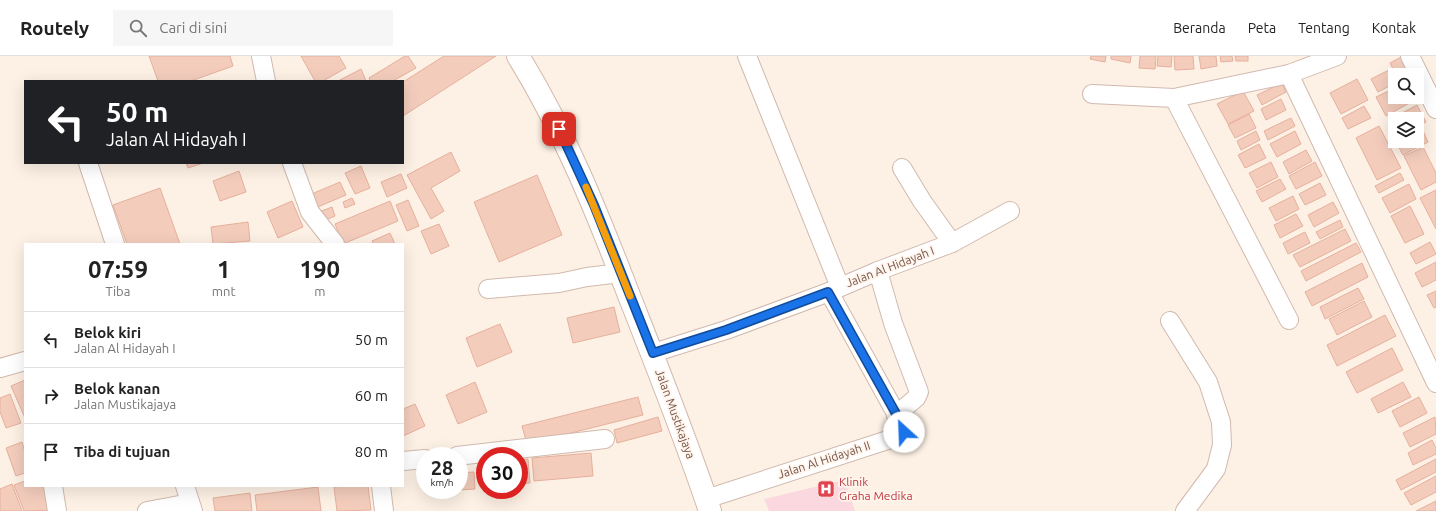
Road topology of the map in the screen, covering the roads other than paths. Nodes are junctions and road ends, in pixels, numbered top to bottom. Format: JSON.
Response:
{"nodes":[{"id":1,"x":261,"y":56,"type":"edge"},
{"id":2,"x":518,"y":56,"type":"edge"},
{"id":3,"x":747,"y":56,"type":"edge"},
{"id":4,"x":1337,"y":56,"type":"edge"},
{"id":5,"x":1410,"y":56,"type":"edge"},
{"id":6,"x":1289,"y":74,"type":"junction"},
{"id":7,"x":266,"y":80,"type":"edge"},
{"id":8,"x":1092,"y":94,"type":"dead end"},
{"id":9,"x":1174,"y":98,"type":"junction"},
{"id":10,"x":1436,"y":109,"type":"edge"},
{"id":11,"x":88,"y":164,"type":"edge"},
{"id":12,"x":292,"y":164,"type":"edge"},
{"id":13,"x":902,"y":168,"type":"dead end"},
{"id":14,"x":1010,"y":211,"type":"dead end"},
{"id":15,"x":114,"y":243,"type":"edge"},
{"id":16,"x":334,"y":243,"type":"edge"},
{"id":17,"x":952,"y":244,"type":"junction"},
{"id":18,"x":878,"y":271,"type":"junction"},
{"id":19,"x":620,"y":273,"type":"junction"},
{"id":20,"x":488,"y":289,"type":"dead end"},
{"id":21,"x":834,"y":289,"type":"junction"},
{"id":22,"x":1289,"y":320,"type":"dead end"},
{"id":23,"x":1170,"y":321,"type":"dead end"},
{"id":24,"x":653,"y":353,"type":"junction"},
{"id":25,"x":24,"y":362,"type":"edge"},
{"id":26,"x":0,"y":368,"type":"edge"},
{"id":27,"x":1436,"y":383,"type":"edge"},
{"id":28,"x":896,"y":415,"type":"junction"},
{"id":29,"x":605,"y":439,"type":"dead end"},
{"id":30,"x":468,"y":455,"type":"edge"},
{"id":31,"x":416,"y":460,"type":"edge"},
{"id":32,"x":404,"y":461,"type":"edge"},
{"id":33,"x":53,"y":487,"type":"edge"},
{"id":34,"x":381,"y":487,"type":"edge"},
{"id":35,"x":189,"y":500,"type":"edge"},
{"id":36,"x":708,"y":505,"type":"edge"},
{"id":37,"x":57,"y":511,"type":"edge"},
{"id":38,"x":147,"y":511,"type":"edge"},
{"id":39,"x":384,"y":511,"type":"edge"},
{"id":40,"x":1184,"y":511,"type":"edge"}],
"edges":[{"from":1,"to":7,"type":"street"},
{"from":2,"to":19,"type":"main road","name":"Jalan Mustikajaya"},
{"from":3,"to":21,"type":"street","name":"Jalan Al Hidayah II"},
{"from":4,"to":6,"type":"street"},
{"from":5,"to":10,"type":"street"},
{"from":6,"to":9,"type":"street"},
{"from":6,"to":27,"type":"street"},
{"from":8,"to":9,"type":"street"},
{"from":9,"to":22,"type":"street"},
{"from":11,"to":15,"type":"street"},
{"from":12,"to":16,"type":"street"},
{"from":13,"to":17,"type":"street"},
{"from":14,"to":17,"type":"street","name":"Jalan Al Hidayah I"},
{"from":17,"to":18,"type":"street","name":"Jalan Al Hidayah I"},
{"from":18,"to":21,"type":"street","name":"Jalan Al Hidayah I"},
{"from":18,"to":28,"type":"street"},
{"from":19,"to":20,"type":"street"},
{"from":19,"to":24,"type":"main road","name":"Jalan Mustikajaya"},
{"from":21,"to":24,"type":"street","name":"Jalan Al Hidayah I"},
{"from":21,"to":28,"type":"street","name":"Jalan Al Hidayah II"},
{"from":23,"to":40,"type":"street"},
{"from":24,"to":36,"type":"main road","name":"Jalan Mustikajaya"},
{"from":25,"to":26,"type":"street"},
{"from":28,"to":36,"type":"street","name":"Jalan Al Hidayah II"},
{"from":29,"to":30,"type":"street"},
{"from":31,"to":32,"type":"street"},
{"from":33,"to":37,"type":"street"},
{"from":34,"to":39,"type":"street"},
{"from":35,"to":38,"type":"street"}]}
